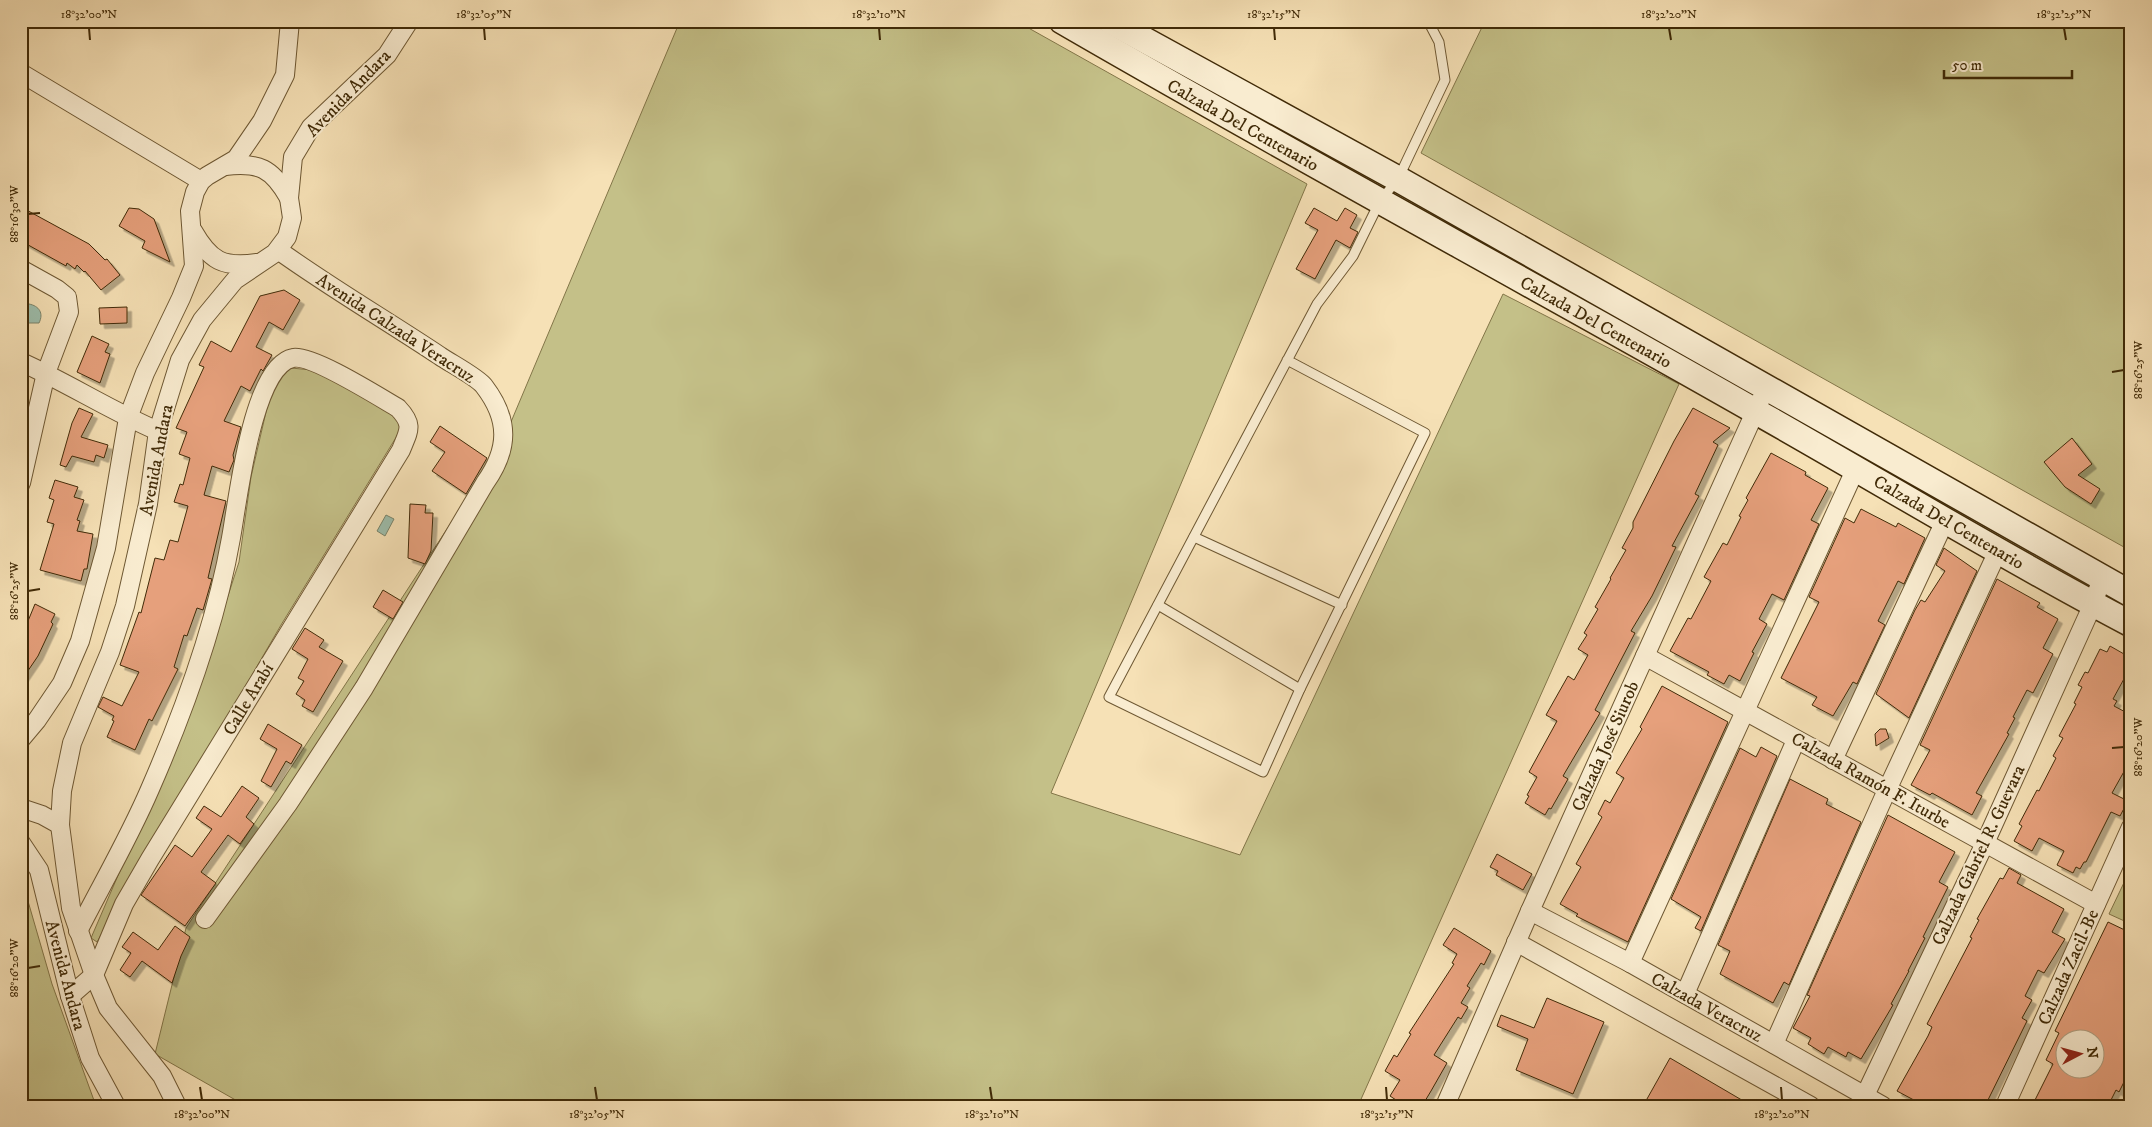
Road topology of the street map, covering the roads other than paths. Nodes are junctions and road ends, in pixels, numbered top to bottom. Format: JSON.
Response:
{"nodes":[{"id":1,"x":290,"y":21,"type":"edge"},
{"id":2,"x":410,"y":21,"type":"edge"},
{"id":3,"x":1062,"y":21,"type":"edge"},
{"id":4,"x":1110,"y":21,"type":"edge"},
{"id":5,"x":1428,"y":21,"type":"edge"},
{"id":6,"x":21,"y":73,"type":"edge"},
{"id":7,"x":224,"y":166,"type":"junction"},
{"id":8,"x":1398,"y":179,"type":"junction"},
{"id":9,"x":201,"y":181,"type":"junction"},
{"id":10,"x":289,"y":198,"type":"junction"},
{"id":11,"x":1380,"y":201,"type":"junction"},
{"id":12,"x":192,"y":231,"type":"junction"},
{"id":13,"x":278,"y":250,"type":"junction"},
{"id":14,"x":257,"y":263,"type":"junction"},
{"id":15,"x":21,"y":269,"type":"edge"},
{"id":16,"x":1287,"y":360,"type":"junction"},
{"id":17,"x":21,"y":362,"type":"edge"},
{"id":18,"x":46,"y":373,"type":"junction"},
{"id":19,"x":1768,"y":389,"type":"junction"},
{"id":20,"x":1755,"y":411,"type":"junction"},
{"id":21,"x":128,"y":418,"type":"junction"},
{"id":22,"x":158,"y":431,"type":"junction"},
{"id":23,"x":1856,"y":468,"type":"junction"},
{"id":24,"x":21,"y":483,"type":"edge"},
{"id":25,"x":1945,"y":521,"type":"junction"},
{"id":26,"x":1194,"y":537,"type":"junction"},
{"id":27,"x":1998,"y":551,"type":"junction"},
{"id":28,"x":2102,"y":578,"type":"junction"},
{"id":29,"x":2131,"y":594,"type":"edge"},
{"id":30,"x":2093,"y":604,"type":"junction"},
{"id":31,"x":1158,"y":605,"type":"junction"},
{"id":32,"x":1342,"y":605,"type":"junction"},
{"id":33,"x":2131,"y":624,"type":"edge"},
{"id":34,"x":1646,"y":656,"type":"junction"},
{"id":35,"x":1300,"y":689,"type":"junction"},
{"id":36,"x":1745,"y":712,"type":"junction"},
{"id":37,"x":21,"y":738,"type":"edge"},
{"id":38,"x":1796,"y":740,"type":"junction"},
{"id":39,"x":1833,"y":760,"type":"junction"},
{"id":40,"x":1887,"y":790,"type":"junction"},
{"id":41,"x":21,"y":808,"type":"edge"},
{"id":42,"x":60,"y":825,"type":"junction"},
{"id":43,"x":2131,"y":827,"type":"edge"},
{"id":44,"x":21,"y":843,"type":"edge"},
{"id":45,"x":1985,"y":843,"type":"junction"},
{"id":46,"x":2096,"y":904,"type":"junction"},
{"id":47,"x":1530,"y":911,"type":"junction"},
{"id":48,"x":205,"y":919,"type":"dead end"},
{"id":49,"x":78,"y":931,"type":"junction"},
{"id":50,"x":1516,"y":942,"type":"junction"},
{"id":51,"x":1630,"y":963,"type":"junction"},
{"id":52,"x":94,"y":975,"type":"junction"},
{"id":53,"x":1685,"y":994,"type":"junction"},
{"id":54,"x":70,"y":996,"type":"junction"},
{"id":55,"x":1774,"y":1044,"type":"junction"},
{"id":56,"x":1862,"y":1100,"type":"edge"},
{"id":57,"x":116,"y":1106,"type":"edge"},
{"id":58,"x":177,"y":1106,"type":"edge"},
{"id":59,"x":1445,"y":1106,"type":"edge"},
{"id":60,"x":1811,"y":1106,"type":"edge"},
{"id":61,"x":1883,"y":1106,"type":"edge"},
{"id":62,"x":2006,"y":1106,"type":"edge"}],
"edges":[{"from":1,"to":7,"type":"street"},
{"from":2,"to":10,"type":"street","name":"Avenida Andara"},
{"from":3,"to":11,"type":"main road","name":"Calzada Del Centenario"},
{"from":4,"to":8,"type":"main road","name":"Calzada Del Centenario"},
{"from":5,"to":8,"type":"lane"},
{"from":6,"to":9,"type":"street"},
{"from":7,"to":9,"type":"street"},
{"from":7,"to":10,"type":"street"},
{"from":8,"to":11,"type":"lane"},
{"from":8,"to":19,"type":"main road","name":"Calzada Del Centenario"},
{"from":9,"to":12,"type":"street","name":"Avenida Andara"},
{"from":10,"to":13,"type":"street","name":"Avenida Andara"},
{"from":11,"to":16,"type":"lane"},
{"from":11,"to":20,"type":"main road","name":"Calzada Del Centenario"},
{"from":12,"to":14,"type":"street"},
{"from":12,"to":21,"type":"street","name":"Avenida Andara"},
{"from":13,"to":14,"type":"street","name":"Avenida Andara"},
{"from":13,"to":48,"type":"street","name":"Avenida Calzada Veracruz"},
{"from":14,"to":22,"type":"street","name":"Avenida Andara"},
{"from":15,"to":18,"type":"street"},
{"from":16,"to":26,"type":"lane"},
{"from":16,"to":32,"type":"lane"},
{"from":17,"to":18,"type":"street"},
{"from":18,"to":21,"type":"street"},
{"from":18,"to":24,"type":"street"},
{"from":19,"to":20,"type":"street","name":"Calzada José Siurob"},
{"from":19,"to":28,"type":"main road","name":"Calzada Del Centenario"},
{"from":20,"to":23,"type":"main road","name":"Calzada Del Centenario"},
{"from":20,"to":34,"type":"street","name":"Calzada José Siurob"},
{"from":21,"to":22,"type":"street"},
{"from":21,"to":37,"type":"street","name":"Avenida Andara"},
{"from":22,"to":42,"type":"street","name":"Avenida Andara"},
{"from":23,"to":25,"type":"main road","name":"Calzada Del Centenario"},
{"from":23,"to":36,"type":"street"},
{"from":25,"to":27,"type":"main road","name":"Calzada Del Centenario"},
{"from":25,"to":39,"type":"street"},
{"from":26,"to":31,"type":"lane"},
{"from":26,"to":32,"type":"lane"},
{"from":27,"to":30,"type":"main road","name":"Calzada Del Centenario"},
{"from":27,"to":40,"type":"street"},
{"from":28,"to":29,"type":"main road","name":"Calzada Del Centenario"},
{"from":28,"to":30,"type":"street","name":"Calzada Gabriel R. Guevara"},
{"from":30,"to":33,"type":"main road","name":"Calzada Del Centenario"},
{"from":30,"to":45,"type":"street","name":"Calzada Gabriel R. Guevara"},
{"from":31,"to":35,"type":"lane"},
{"from":31,"to":35,"type":"lane"},
{"from":32,"to":35,"type":"lane"},
{"from":34,"to":36,"type":"street","name":"Calzada Ramón F. Iturbe"},
{"from":34,"to":47,"type":"street","name":"Calzada José Siurob"},
{"from":36,"to":38,"type":"street","name":"Calzada Ramón F. Iturbe"},
{"from":36,"to":51,"type":"street"},
{"from":38,"to":39,"type":"street","name":"Calzada Ramón F. Iturbe"},
{"from":38,"to":53,"type":"street"},
{"from":39,"to":40,"type":"street","name":"Calzada Ramón F. Iturbe"},
{"from":40,"to":45,"type":"street","name":"Calzada Ramón F. Iturbe"},
{"from":40,"to":55,"type":"street"},
{"from":41,"to":42,"type":"street"},
{"from":42,"to":49,"type":"street","name":"Avenida Andara"},
{"from":43,"to":46,"type":"street","name":"Calzada Zacil-Be"},
{"from":44,"to":54,"type":"street","name":"Avenida Andara"},
{"from":45,"to":46,"type":"street","name":"Calzada Ramón F. Iturbe"},
{"from":45,"to":56,"type":"street","name":"Calzada Gabriel R. Guevara"},
{"from":46,"to":62,"type":"street","name":"Calzada Zacil-Be"},
{"from":47,"to":50,"type":"street","name":"Calzada José Siurob"},
{"from":47,"to":51,"type":"street","name":"Calzada Veracruz"},
{"from":49,"to":52,"type":"street","name":"Avenida Andara"},
{"from":49,"to":52,"type":"street","name":"Calle Arabí"},
{"from":50,"to":59,"type":"street","name":"Calzada José Siurob"},
{"from":50,"to":60,"type":"street","name":"Calzada Veracruz"},
{"from":51,"to":53,"type":"street","name":"Calzada Veracruz"},
{"from":52,"to":54,"type":"street"},
{"from":52,"to":58,"type":"street","name":"Avenida Andara"},
{"from":53,"to":55,"type":"street","name":"Calzada Veracruz"},
{"from":54,"to":57,"type":"street","name":"Avenida Andara"},
{"from":55,"to":56,"type":"street","name":"Calzada Veracruz"},
{"from":56,"to":61,"type":"street","name":"Calzada Veracruz"}]}
